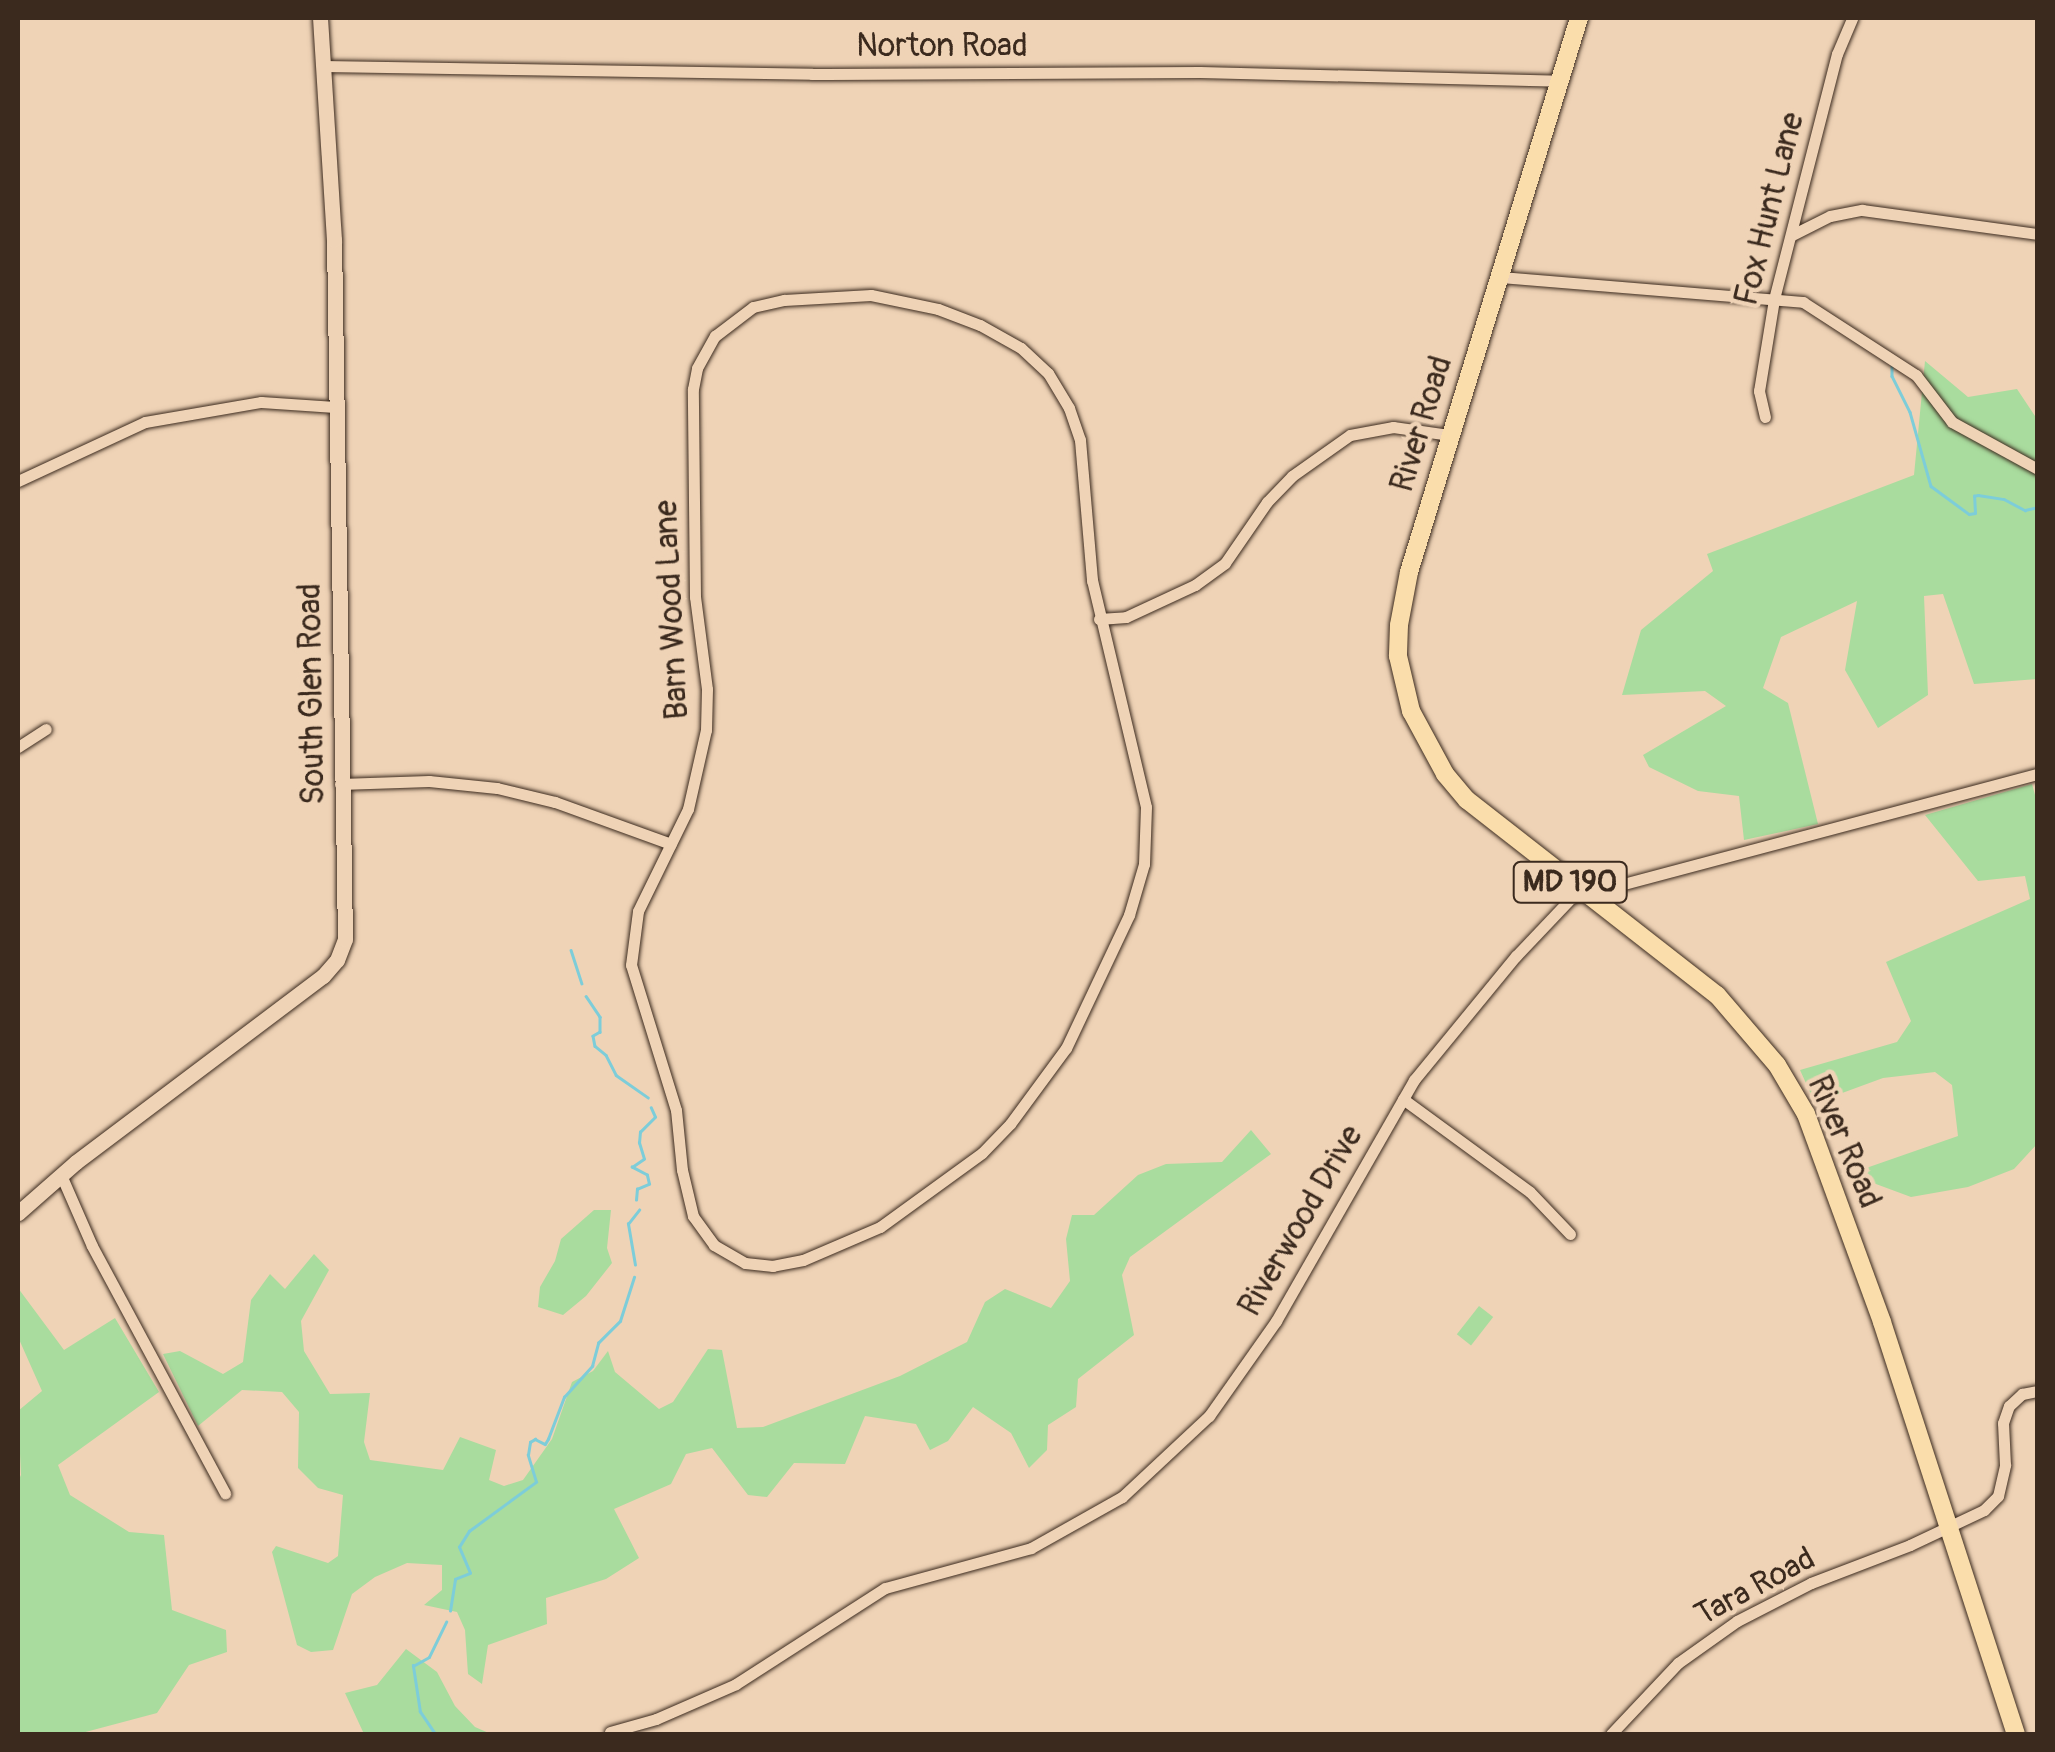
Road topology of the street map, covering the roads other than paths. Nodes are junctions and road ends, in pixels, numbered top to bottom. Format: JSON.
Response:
{"nodes":[{"id":1,"x":320,"y":18,"type":"edge"},
{"id":2,"x":1578,"y":18,"type":"edge"},
{"id":3,"x":1852,"y":18,"type":"edge"},
{"id":4,"x":323,"y":66,"type":"junction"},
{"id":5,"x":1560,"y":81,"type":"junction"},
{"id":6,"x":2038,"y":234,"type":"edge"},
{"id":7,"x":1792,"y":235,"type":"junction"},
{"id":8,"x":1500,"y":277,"type":"junction"},
{"id":9,"x":1774,"y":299,"type":"junction"},
{"id":10,"x":335,"y":407,"type":"junction"},
{"id":11,"x":1764,"y":417,"type":"dead end"},
{"id":12,"x":1450,"y":435,"type":"junction"},
{"id":13,"x":2038,"y":469,"type":"edge"},
{"id":14,"x":18,"y":481,"type":"edge"},
{"id":15,"x":1100,"y":619,"type":"junction"},
{"id":16,"x":46,"y":730,"type":"dead end"},
{"id":17,"x":18,"y":747,"type":"edge"},
{"id":18,"x":2038,"y":774,"type":"edge"},
{"id":19,"x":340,"y":784,"type":"junction"},
{"id":20,"x":671,"y":844,"type":"junction"},
{"id":21,"x":1582,"y":892,"type":"junction"},
{"id":22,"x":1404,"y":1100,"type":"junction"},
{"id":23,"x":61,"y":1175,"type":"junction"},
{"id":24,"x":18,"y":1213,"type":"edge"},
{"id":25,"x":1570,"y":1234,"type":"dead end"},
{"id":26,"x":2038,"y":1390,"type":"edge"},
{"id":27,"x":225,"y":1492,"type":"dead end"},
{"id":28,"x":1949,"y":1523,"type":"junction"},
{"id":29,"x":610,"y":1732,"type":"dead end"},
{"id":30,"x":1611,"y":1734,"type":"edge"},
{"id":31,"x":2016,"y":1734,"type":"edge"}],
"edges":[{"from":1,"to":4,"type":"main road","name":"South Glen Road"},
{"from":2,"to":5,"type":"main road","name":"River Road","number":"MD 190"},
{"from":3,"to":7,"type":"street","name":"Fox Hunt Lane"},
{"from":4,"to":5,"type":"street","name":"Norton Road"},
{"from":4,"to":10,"type":"main road","name":"South Glen Road"},
{"from":5,"to":8,"type":"main road","name":"River Road","number":"MD 190"},
{"from":6,"to":7,"type":"street"},
{"from":7,"to":9,"type":"street","name":"Fox Hunt Lane"},
{"from":8,"to":9,"type":"street"},
{"from":8,"to":12,"type":"main road","name":"River Road","number":"MD 190"},
{"from":9,"to":11,"type":"street","name":"Fox Hunt Lane"},
{"from":9,"to":13,"type":"street"},
{"from":10,"to":14,"type":"street"},
{"from":10,"to":19,"type":"main road","name":"South Glen Road"},
{"from":12,"to":15,"type":"street"},
{"from":12,"to":21,"type":"main road","name":"River Road","number":"MD 190"},
{"from":15,"to":20,"type":"street","name":"Barn Wood Lane"},
{"from":15,"to":20,"type":"street","name":"Barn Wood Lane"},
{"from":16,"to":17,"type":"street"},
{"from":18,"to":21,"type":"street","name":"Riverwood Drive"},
{"from":19,"to":20,"type":"street"},
{"from":19,"to":23,"type":"main road","name":"South Glen Road"},
{"from":21,"to":22,"type":"street","name":"Riverwood Drive"},
{"from":21,"to":28,"type":"main road","name":"River Road","number":"MD 190"},
{"from":22,"to":25,"type":"street"},
{"from":22,"to":29,"type":"street","name":"Riverwood Drive"},
{"from":23,"to":24,"type":"main road","name":"South Glen Road"},
{"from":23,"to":27,"type":"street"},
{"from":26,"to":28,"type":"street","name":"Tara Road"},
{"from":28,"to":30,"type":"street","name":"Tara Road"},
{"from":28,"to":31,"type":"main road","name":"River Road","number":"MD 190"}]}
